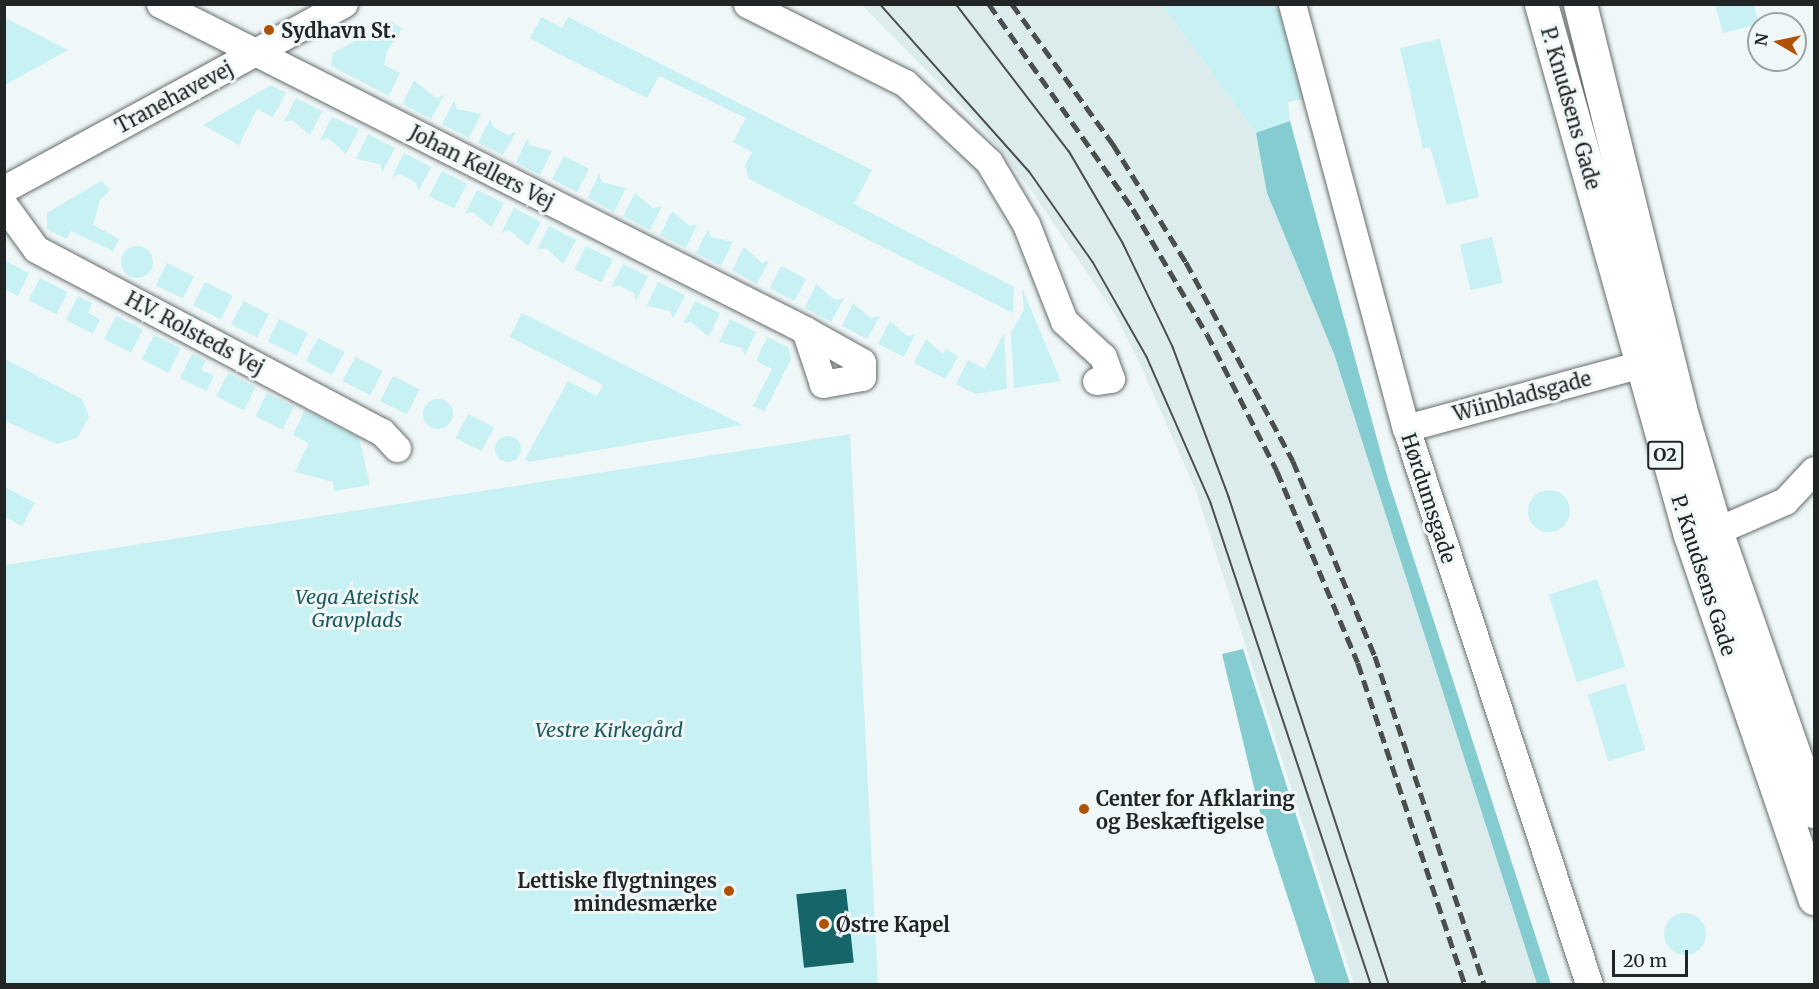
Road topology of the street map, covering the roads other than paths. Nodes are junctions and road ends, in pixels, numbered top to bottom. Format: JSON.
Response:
{"nodes":[{"id":1,"x":160,"y":4,"type":"edge"},
{"id":2,"x":344,"y":4,"type":"edge"},
{"id":3,"x":747,"y":4,"type":"edge"},
{"id":4,"x":1292,"y":4,"type":"edge"},
{"id":5,"x":1541,"y":4,"type":"edge"},
{"id":6,"x":1581,"y":7,"type":"edge"},
{"id":7,"x":256,"y":54,"type":"junction"},
{"id":8,"x":4,"y":189,"type":"edge"},
{"id":9,"x":4,"y":205,"type":"edge"},
{"id":10,"x":805,"y":330,"type":"dead end"},
{"id":11,"x":1638,"y":365,"type":"junction"},
{"id":12,"x":1096,"y":381,"type":"dead end"},
{"id":13,"x":1406,"y":428,"type":"junction"},
{"id":14,"x":397,"y":448,"type":"dead end"},
{"id":15,"x":1815,"y":470,"type":"edge"},
{"id":16,"x":1716,"y":531,"type":"junction"},
{"id":17,"x":1815,"y":811,"type":"edge"},
{"id":18,"x":1815,"y":898,"type":"edge"},
{"id":19,"x":1589,"y":984,"type":"edge"}],
"edges":[{"from":1,"to":7,"type":"street","name":"Johan Kellers Vej"},
{"from":2,"to":7,"type":"street","name":"Tranehavevej"},
{"from":3,"to":12,"type":"street"},
{"from":4,"to":13,"type":"street","name":"Hørdumsgade"},
{"from":5,"to":11,"type":"main road","name":"P. Knudsens Gade","number":"O2"},
{"from":6,"to":16,"type":"main road","name":"P. Knudsens Gade","number":"O2"},
{"from":7,"to":8,"type":"street","name":"Tranehavevej"},
{"from":7,"to":10,"type":"street","name":"Johan Kellers Vej"},
{"from":9,"to":14,"type":"street","name":"H.V. Rolsteds Vej"},
{"from":11,"to":13,"type":"street","name":"Wiinbladsgade"},
{"from":11,"to":18,"type":"main road","name":"P. Knudsens Gade","number":"O2"},
{"from":13,"to":19,"type":"street","name":"Hørdumsgade"},
{"from":15,"to":16,"type":"street"},
{"from":16,"to":17,"type":"main road","name":"P. Knudsens Gade","number":"O2"}]}
